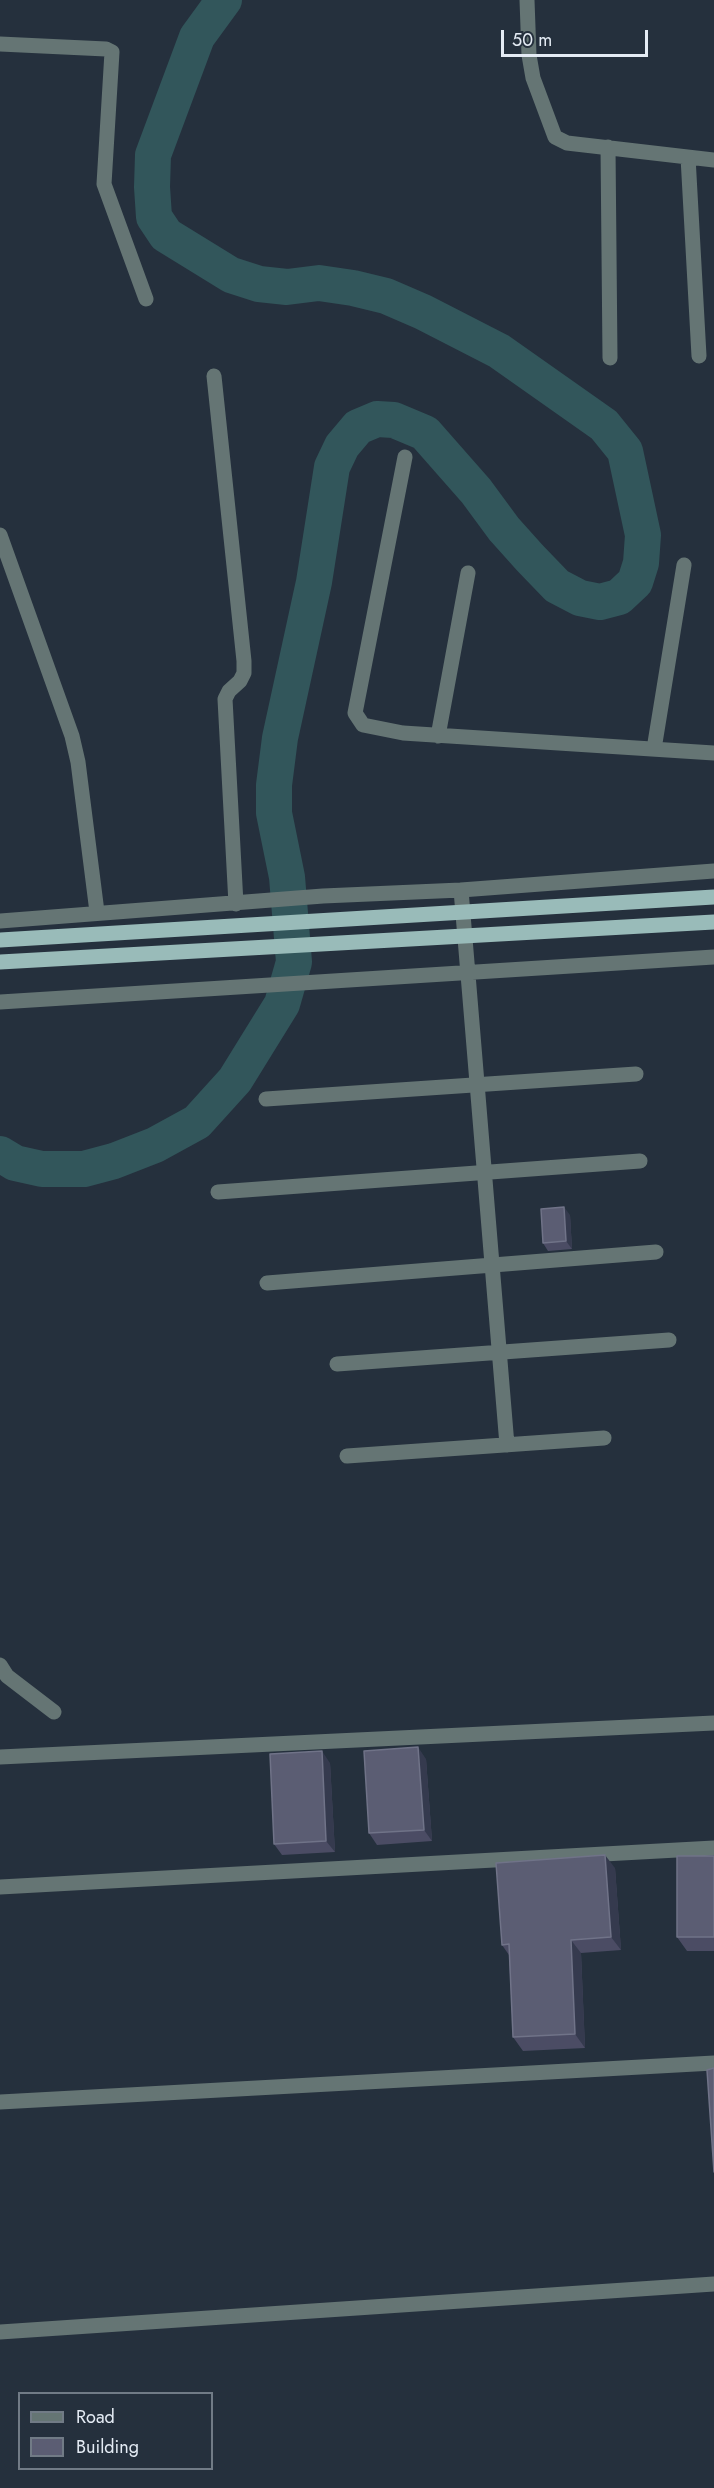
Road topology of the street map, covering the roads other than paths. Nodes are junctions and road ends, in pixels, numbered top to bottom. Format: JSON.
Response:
{"nodes":[{"id":1,"x":527,"y":0,"type":"edge"},
{"id":2,"x":0,"y":44,"type":"edge"},
{"id":3,"x":608,"y":147,"type":"junction"},
{"id":4,"x":688,"y":157,"type":"junction"},
{"id":5,"x":714,"y":160,"type":"edge"},
{"id":6,"x":146,"y":299,"type":"dead end"},
{"id":7,"x":699,"y":356,"type":"dead end"},
{"id":8,"x":610,"y":358,"type":"dead end"},
{"id":9,"x":214,"y":376,"type":"dead end"},
{"id":10,"x":405,"y":457,"type":"dead end"},
{"id":11,"x":0,"y":535,"type":"edge"},
{"id":12,"x":684,"y":565,"type":"dead end"},
{"id":13,"x":468,"y":573,"type":"dead end"},
{"id":14,"x":438,"y":736,"type":"junction"},
{"id":15,"x":654,"y":749,"type":"junction"},
{"id":16,"x":714,"y":753,"type":"edge"},
{"id":17,"x":714,"y":871,"type":"edge"},
{"id":18,"x":461,"y":890,"type":"junction"},
{"id":19,"x":714,"y":897,"type":"edge"},
{"id":20,"x":240,"y":904,"type":"junction"},
{"id":21,"x":97,"y":912,"type":"junction"},
{"id":22,"x":0,"y":921,"type":"edge"},
{"id":23,"x":714,"y":922,"type":"edge"},
{"id":24,"x":0,"y":940,"type":"edge"},
{"id":25,"x":714,"y":957,"type":"edge"},
{"id":26,"x":0,"y":962,"type":"edge"},
{"id":27,"x":469,"y":972,"type":"junction"},
{"id":28,"x":0,"y":1002,"type":"edge"},
{"id":29,"x":636,"y":1074,"type":"dead end"},
{"id":30,"x":478,"y":1084,"type":"junction"},
{"id":31,"x":266,"y":1099,"type":"dead end"},
{"id":32,"x":640,"y":1161,"type":"dead end"},
{"id":33,"x":485,"y":1173,"type":"junction"},
{"id":34,"x":218,"y":1192,"type":"dead end"},
{"id":35,"x":656,"y":1252,"type":"dead end"},
{"id":36,"x":493,"y":1263,"type":"junction"},
{"id":37,"x":267,"y":1283,"type":"dead end"},
{"id":38,"x":669,"y":1340,"type":"dead end"},
{"id":39,"x":500,"y":1353,"type":"junction"},
{"id":40,"x":337,"y":1364,"type":"dead end"},
{"id":41,"x":604,"y":1438,"type":"dead end"},
{"id":42,"x":507,"y":1445,"type":"junction"},
{"id":43,"x":347,"y":1456,"type":"dead end"},
{"id":44,"x":0,"y":1665,"type":"edge"},
{"id":45,"x":54,"y":1712,"type":"dead end"},
{"id":46,"x":714,"y":1723,"type":"edge"},
{"id":47,"x":0,"y":1758,"type":"edge"},
{"id":48,"x":714,"y":1848,"type":"edge"},
{"id":49,"x":0,"y":1887,"type":"edge"},
{"id":50,"x":714,"y":2063,"type":"edge"},
{"id":51,"x":0,"y":2102,"type":"edge"},
{"id":52,"x":714,"y":2284,"type":"edge"},
{"id":53,"x":0,"y":2332,"type":"edge"}],
"edges":[{"from":1,"to":3,"type":"street"},
{"from":2,"to":6,"type":"street"},
{"from":3,"to":4,"type":"street"},
{"from":3,"to":8,"type":"street"},
{"from":4,"to":5,"type":"street"},
{"from":4,"to":7,"type":"street"},
{"from":9,"to":20,"type":"street"},
{"from":10,"to":14,"type":"street"},
{"from":11,"to":21,"type":"street"},
{"from":12,"to":15,"type":"street"},
{"from":13,"to":14,"type":"street"},
{"from":14,"to":15,"type":"street"},
{"from":15,"to":16,"type":"street"},
{"from":17,"to":18,"type":"street"},
{"from":18,"to":20,"type":"street"},
{"from":18,"to":27,"type":"street"},
{"from":19,"to":24,"type":"main road","bridge":true},
{"from":20,"to":21,"type":"street"},
{"from":21,"to":22,"type":"street"},
{"from":23,"to":26,"type":"main road","bridge":true},
{"from":25,"to":27,"type":"street"},
{"from":27,"to":28,"type":"street"},
{"from":27,"to":30,"type":"street"},
{"from":29,"to":30,"type":"street"},
{"from":30,"to":31,"type":"street"},
{"from":30,"to":33,"type":"street"},
{"from":32,"to":33,"type":"street"},
{"from":33,"to":34,"type":"street"},
{"from":33,"to":36,"type":"street"},
{"from":35,"to":36,"type":"street"},
{"from":36,"to":37,"type":"street"},
{"from":36,"to":39,"type":"street"},
{"from":38,"to":39,"type":"street"},
{"from":39,"to":40,"type":"street"},
{"from":39,"to":42,"type":"street"},
{"from":41,"to":42,"type":"street"},
{"from":42,"to":43,"type":"street"},
{"from":44,"to":45,"type":"street"},
{"from":46,"to":47,"type":"street"},
{"from":48,"to":49,"type":"street"},
{"from":50,"to":51,"type":"street"},
{"from":52,"to":53,"type":"street"}]}
